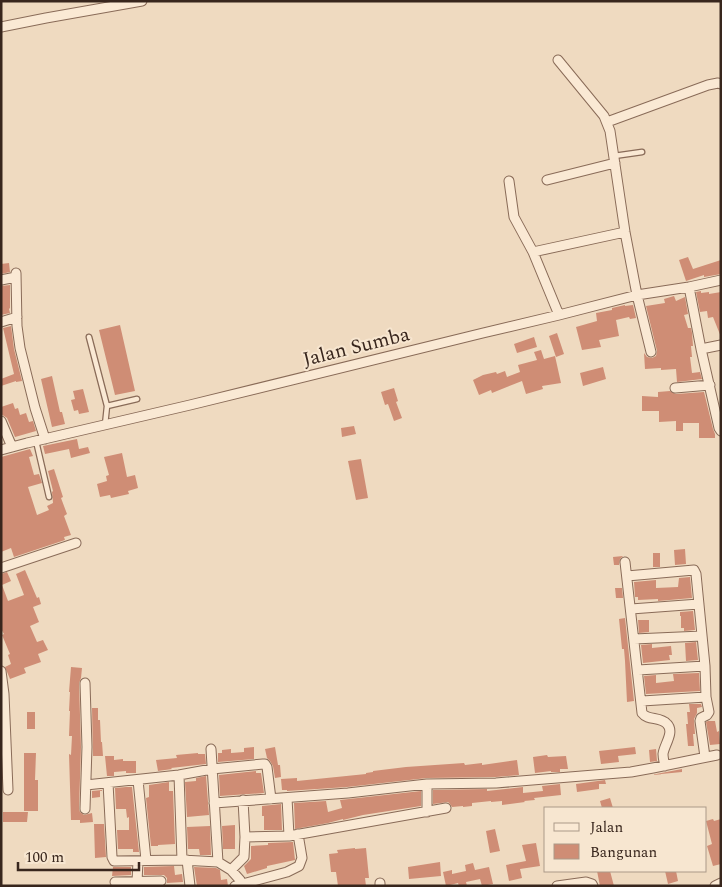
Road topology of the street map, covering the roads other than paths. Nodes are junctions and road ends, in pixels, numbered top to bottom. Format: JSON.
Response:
{"nodes":[{"id":1,"x":79,"y":1,"type":"edge"},
{"id":2,"x":142,"y":1,"type":"edge"},
{"id":3,"x":81,"y":11,"type":"junction"},
{"id":4,"x":1,"y":27,"type":"edge"},
{"id":5,"x":558,"y":60,"type":"dead end"},
{"id":6,"x":721,"y":84,"type":"edge"},
{"id":7,"x":607,"y":122,"type":"junction"},
{"id":8,"x":642,"y":152,"type":"dead end"},
{"id":9,"x":615,"y":160,"type":"junction"},
{"id":10,"x":547,"y":180,"type":"dead end"},
{"id":11,"x":510,"y":181,"type":"dead end"},
{"id":12,"x":625,"y":232,"type":"junction"},
{"id":13,"x":533,"y":252,"type":"junction"},
{"id":14,"x":1,"y":280,"type":"edge"},
{"id":15,"x":721,"y":280,"type":"edge"},
{"id":16,"x":689,"y":287,"type":"junction"},
{"id":17,"x":637,"y":295,"type":"junction"},
{"id":18,"x":560,"y":315,"type":"junction"},
{"id":19,"x":17,"y":317,"type":"junction"},
{"id":20,"x":1,"y":322,"type":"edge"},
{"id":21,"x":89,"y":337,"type":"dead end"},
{"id":22,"x":721,"y":345,"type":"edge"},
{"id":23,"x":701,"y":349,"type":"junction"},
{"id":24,"x":650,"y":352,"type":"dead end"},
{"id":25,"x":710,"y":385,"type":"junction"},
{"id":26,"x":675,"y":388,"type":"dead end"},
{"id":27,"x":137,"y":399,"type":"dead end"},
{"id":28,"x":107,"y":406,"type":"junction"},
{"id":29,"x":1,"y":421,"type":"edge"},
{"id":30,"x":105,"y":425,"type":"junction"},
{"id":31,"x":721,"y":430,"type":"edge"},
{"id":32,"x":40,"y":440,"type":"junction"},
{"id":33,"x":12,"y":447,"type":"junction"},
{"id":34,"x":1,"y":450,"type":"edge"},
{"id":35,"x":49,"y":497,"type":"dead end"},
{"id":36,"x":76,"y":543,"type":"dead end"},
{"id":37,"x":625,"y":562,"type":"dead end"},
{"id":38,"x":1,"y":568,"type":"edge"},
{"id":39,"x":627,"y":576,"type":"junction"},
{"id":40,"x":699,"y":604,"type":"junction"},
{"id":41,"x":630,"y":609,"type":"junction"},
{"id":42,"x":702,"y":636,"type":"junction"},
{"id":43,"x":634,"y":639,"type":"junction"},
{"id":44,"x":705,"y":666,"type":"junction"},
{"id":45,"x":638,"y":670,"type":"junction"},
{"id":46,"x":2,"y":676,"type":"edge"},
{"id":47,"x":85,"y":683,"type":"dead end"},
{"id":48,"x":706,"y":697,"type":"junction"},
{"id":49,"x":642,"y":701,"type":"junction"},
{"id":50,"x":211,"y":750,"type":"dead end"},
{"id":51,"x":717,"y":754,"type":"dead end"},
{"id":52,"x":705,"y":757,"type":"junction"},
{"id":53,"x":665,"y":766,"type":"junction"},
{"id":54,"x":212,"y":769,"type":"junction"},
{"id":55,"x":179,"y":776,"type":"junction"},
{"id":56,"x":138,"y":780,"type":"junction"},
{"id":57,"x":108,"y":783,"type":"junction"},
{"id":58,"x":427,"y":784,"type":"junction"},
{"id":59,"x":86,"y":785,"type":"junction"},
{"id":60,"x":8,"y":790,"type":"dead end"},
{"id":61,"x":287,"y":798,"type":"junction"},
{"id":62,"x":270,"y":799,"type":"junction"},
{"id":63,"x":243,"y":800,"type":"junction"},
{"id":64,"x":214,"y":803,"type":"junction"},
{"id":65,"x":446,"y":808,"type":"dead end"},
{"id":66,"x":85,"y":809,"type":"dead end"},
{"id":67,"x":427,"y":812,"type":"junction"},
{"id":68,"x":294,"y":835,"type":"junction"},
{"id":69,"x":245,"y":837,"type":"junction"},
{"id":70,"x":184,"y":860,"type":"junction"},
{"id":71,"x":142,"y":861,"type":"junction"},
{"id":72,"x":218,"y":862,"type":"junction"},
{"id":73,"x":234,"y":873,"type":"junction"},
{"id":74,"x":162,"y":881,"type":"dead end"},
{"id":75,"x":115,"y":882,"type":"dead end"},
{"id":76,"x":137,"y":882,"type":"junction"},
{"id":77,"x":721,"y":883,"type":"edge"},
{"id":78,"x":238,"y":885,"type":"edge"},
{"id":79,"x":190,"y":886,"type":"edge"},
{"id":80,"x":557,"y":886,"type":"edge"},
{"id":81,"x":593,"y":886,"type":"edge"},
{"id":82,"x":714,"y":886,"type":"edge"}],
"edges":[{"from":1,"to":3,"type":"street"},
{"from":2,"to":3,"type":"street"},
{"from":3,"to":4,"type":"street"},
{"from":5,"to":7,"type":"street"},
{"from":6,"to":7,"type":"street"},
{"from":7,"to":9,"type":"street"},
{"from":8,"to":9,"type":"lane"},
{"from":9,"to":10,"type":"street"},
{"from":9,"to":12,"type":"street"},
{"from":11,"to":13,"type":"street"},
{"from":12,"to":13,"type":"street"},
{"from":12,"to":17,"type":"street"},
{"from":13,"to":18,"type":"street"},
{"from":14,"to":19,"type":"street"},
{"from":15,"to":16,"type":"street","name":"Jalan Sumba"},
{"from":16,"to":17,"type":"street","name":"Jalan Sumba"},
{"from":16,"to":23,"type":"street"},
{"from":17,"to":18,"type":"street","name":"Jalan Sumba"},
{"from":17,"to":24,"type":"street"},
{"from":18,"to":30,"type":"street","name":"Jalan Sumba"},
{"from":19,"to":20,"type":"street"},
{"from":19,"to":32,"type":"street"},
{"from":21,"to":28,"type":"lane"},
{"from":22,"to":23,"type":"street"},
{"from":23,"to":25,"type":"street"},
{"from":25,"to":26,"type":"street"},
{"from":25,"to":31,"type":"street"},
{"from":27,"to":28,"type":"lane"},
{"from":28,"to":30,"type":"lane"},
{"from":29,"to":33,"type":"street"},
{"from":30,"to":32,"type":"street","name":"Jalan Sumba"},
{"from":32,"to":33,"type":"street","name":"Jalan Sumba"},
{"from":32,"to":35,"type":"lane"},
{"from":33,"to":34,"type":"street","name":"Jalan Sumba"},
{"from":36,"to":38,"type":"street"},
{"from":37,"to":39,"type":"street"},
{"from":39,"to":40,"type":"street"},
{"from":39,"to":41,"type":"street"},
{"from":40,"to":41,"type":"street"},
{"from":40,"to":42,"type":"street"},
{"from":41,"to":43,"type":"street"},
{"from":42,"to":43,"type":"street"},
{"from":42,"to":44,"type":"street"},
{"from":43,"to":45,"type":"street"},
{"from":44,"to":45,"type":"street"},
{"from":44,"to":48,"type":"street"},
{"from":45,"to":49,"type":"street"},
{"from":46,"to":60,"type":"street"},
{"from":47,"to":59,"type":"street"},
{"from":48,"to":49,"type":"street"},
{"from":48,"to":52,"type":"street"},
{"from":49,"to":53,"type":"street"},
{"from":50,"to":54,"type":"street"},
{"from":51,"to":52,"type":"street"},
{"from":52,"to":53,"type":"street"},
{"from":53,"to":58,"type":"street"},
{"from":54,"to":55,"type":"street"},
{"from":54,"to":62,"type":"street"},
{"from":54,"to":64,"type":"street"},
{"from":55,"to":56,"type":"street"},
{"from":55,"to":70,"type":"street"},
{"from":56,"to":57,"type":"street"},
{"from":56,"to":71,"type":"street"},
{"from":57,"to":59,"type":"street"},
{"from":57,"to":71,"type":"street"},
{"from":58,"to":61,"type":"street"},
{"from":58,"to":67,"type":"street"},
{"from":59,"to":66,"type":"street"},
{"from":61,"to":62,"type":"street"},
{"from":61,"to":68,"type":"street"},
{"from":62,"to":63,"type":"street"},
{"from":63,"to":64,"type":"street"},
{"from":63,"to":69,"type":"street"},
{"from":64,"to":72,"type":"street"},
{"from":65,"to":67,"type":"street"},
{"from":67,"to":68,"type":"street"},
{"from":68,"to":69,"type":"street"},
{"from":68,"to":78,"type":"street"},
{"from":69,"to":73,"type":"street"},
{"from":70,"to":71,"type":"street"},
{"from":70,"to":72,"type":"street"},
{"from":70,"to":79,"type":"street"},
{"from":71,"to":76,"type":"street"},
{"from":72,"to":73,"type":"street"},
{"from":73,"to":78,"type":"street"},
{"from":74,"to":76,"type":"street"},
{"from":75,"to":76,"type":"street"},
{"from":77,"to":82,"type":"street"},
{"from":80,"to":81,"type":"street"}]}
